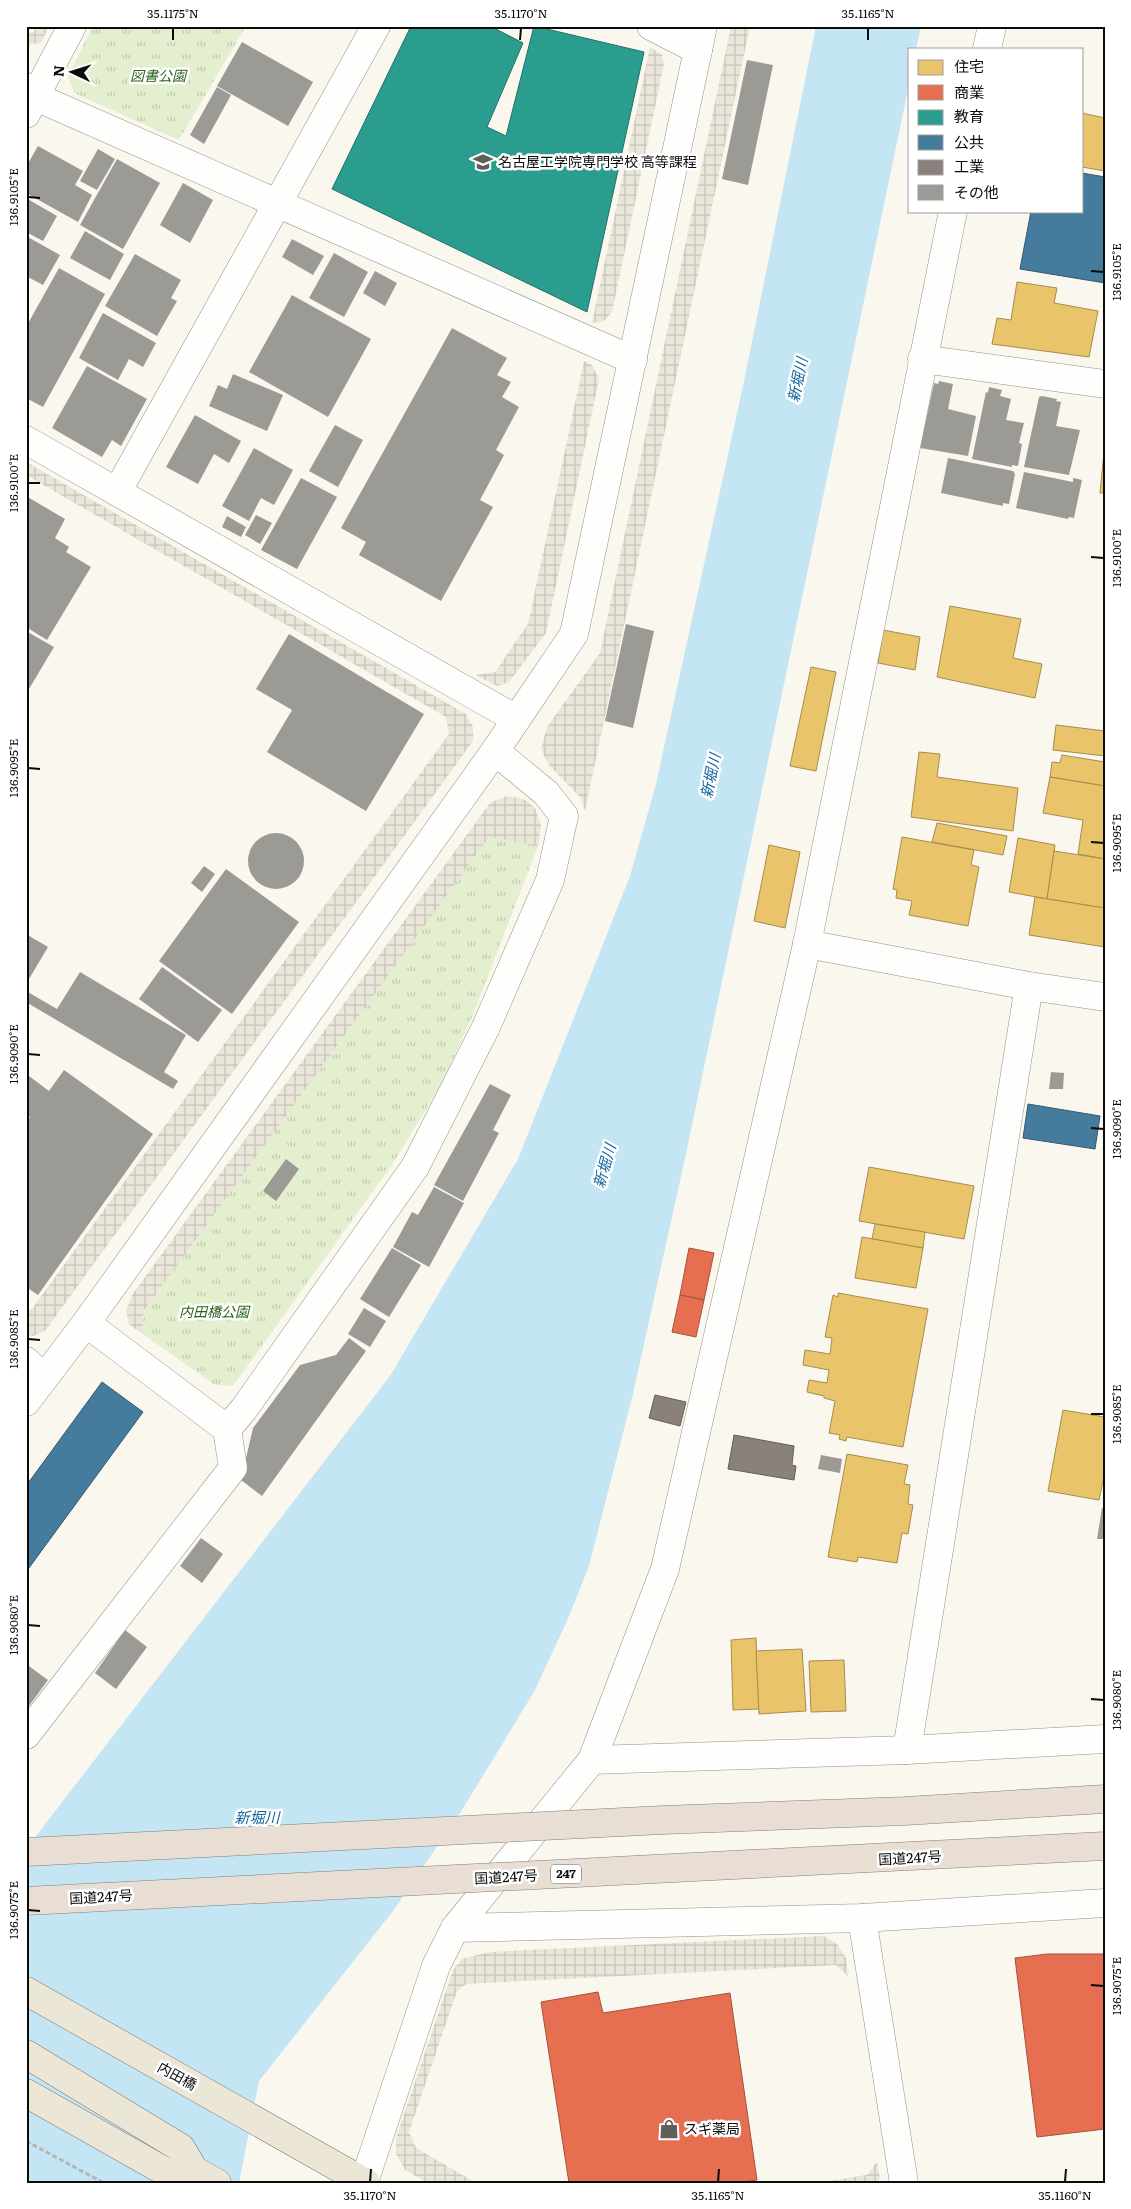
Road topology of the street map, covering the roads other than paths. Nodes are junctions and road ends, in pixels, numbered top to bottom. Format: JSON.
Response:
{"nodes":[{"id":1,"x":72,"y":26,"type":"edge"},
{"id":2,"x":376,"y":26,"type":"edge"},
{"id":3,"x":651,"y":26,"type":"edge"},
{"id":4,"x":992,"y":26,"type":"edge"},
{"id":5,"x":700,"y":38,"type":"edge"},
{"id":6,"x":987,"y":48,"type":"edge"},
{"id":7,"x":30,"y":99,"type":"edge"},
{"id":8,"x":278,"y":203,"type":"junction"},
{"id":9,"x":953,"y":212,"type":"edge"},
{"id":10,"x":633,"y":360,"type":"junction"},
{"id":11,"x":922,"y":360,"type":"junction"},
{"id":12,"x":1105,"y":384,"type":"edge"},
{"id":13,"x":26,"y":440,"type":"edge"},
{"id":14,"x":117,"y":492,"type":"junction"},
{"id":15,"x":516,"y":719,"type":"junction"},
{"id":16,"x":495,"y":751,"type":"junction"},
{"id":17,"x":807,"y":944,"type":"junction"},
{"id":18,"x":1030,"y":986,"type":"junction"},
{"id":19,"x":1105,"y":997,"type":"edge"},
{"id":20,"x":86,"y":1323,"type":"junction"},
{"id":21,"x":35,"y":1369,"type":"edge"},
{"id":22,"x":26,"y":1402,"type":"edge"},
{"id":23,"x":227,"y":1428,"type":"junction"},
{"id":24,"x":26,"y":1735,"type":"edge"},
{"id":25,"x":1105,"y":1739,"type":"edge"},
{"id":26,"x":907,"y":1750,"type":"junction"},
{"id":27,"x":592,"y":1760,"type":"junction"},
{"id":28,"x":1105,"y":1799,"type":"edge"},
{"id":29,"x":1105,"y":1846,"type":"edge"},
{"id":30,"x":26,"y":1852,"type":"edge"},
{"id":31,"x":26,"y":1900,"type":"edge"},
{"id":32,"x":1105,"y":1903,"type":"edge"},
{"id":33,"x":862,"y":1918,"type":"junction"},
{"id":34,"x":455,"y":1928,"type":"junction"},
{"id":35,"x":26,"y":1991,"type":"edge"},
{"id":36,"x":26,"y":2054,"type":"edge"},
{"id":37,"x":26,"y":2093,"type":"edge"},
{"id":38,"x":205,"y":2176,"type":"edge"},
{"id":39,"x":365,"y":2182,"type":"edge"},
{"id":40,"x":904,"y":2183,"type":"edge"}],
"edges":[{"from":1,"to":7,"type":"street"},
{"from":2,"to":8,"type":"street"},
{"from":3,"to":5,"type":"street"},
{"from":4,"to":6,"type":"street"},
{"from":5,"to":10,"type":"street"},
{"from":7,"to":8,"type":"street"},
{"from":8,"to":10,"type":"street"},
{"from":8,"to":14,"type":"street"},
{"from":9,"to":11,"type":"street"},
{"from":10,"to":15,"type":"street"},
{"from":11,"to":12,"type":"street"},
{"from":11,"to":17,"type":"street"},
{"from":13,"to":14,"type":"street"},
{"from":14,"to":15,"type":"street"},
{"from":15,"to":16,"type":"street"},
{"from":16,"to":20,"type":"street"},
{"from":16,"to":23,"type":"street"},
{"from":17,"to":18,"type":"street"},
{"from":17,"to":27,"type":"street"},
{"from":18,"to":19,"type":"street"},
{"from":18,"to":26,"type":"street"},
{"from":20,"to":21,"type":"street"},
{"from":20,"to":23,"type":"street"},
{"from":21,"to":22,"type":"street"},
{"from":23,"to":24,"type":"street"},
{"from":25,"to":26,"type":"street"},
{"from":26,"to":27,"type":"street"},
{"from":27,"to":34,"type":"street"},
{"from":28,"to":30,"type":"highway","bridge":true},
{"from":29,"to":31,"type":"highway","name":"国道247号","number":"247","bridge":true},
{"from":32,"to":33,"type":"street"},
{"from":33,"to":34,"type":"street"},
{"from":33,"to":40,"type":"street"},
{"from":34,"to":39,"type":"street"},
{"from":35,"to":39,"type":"main road","name":"内田橋"},
{"from":36,"to":38,"type":"main road"},
{"from":37,"to":38,"type":"main road"}]}
